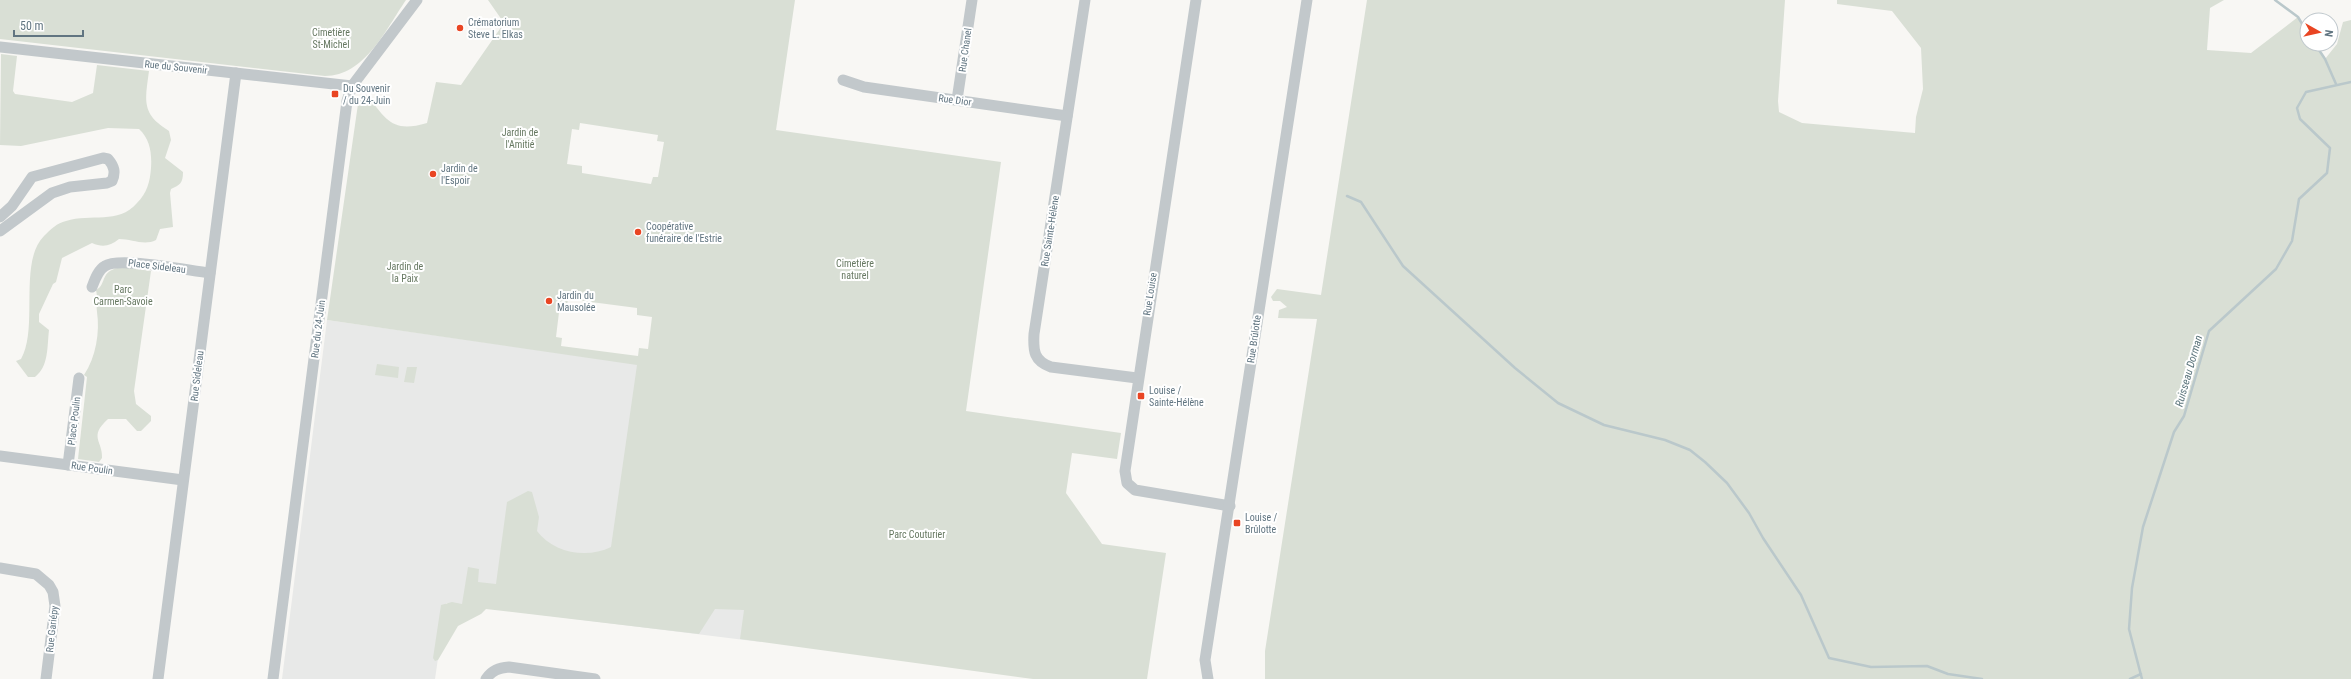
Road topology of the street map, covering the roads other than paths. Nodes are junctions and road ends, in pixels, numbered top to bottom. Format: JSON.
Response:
{"nodes":[{"id":1,"x":417,"y":0,"type":"edge"},
{"id":2,"x":972,"y":0,"type":"edge"},
{"id":3,"x":1085,"y":0,"type":"edge"},
{"id":4,"x":1196,"y":0,"type":"edge"},
{"id":5,"x":1306,"y":0,"type":"edge"},
{"id":6,"x":0,"y":47,"type":"edge"},
{"id":7,"x":236,"y":73,"type":"junction"},
{"id":8,"x":843,"y":80,"type":"dead end"},
{"id":9,"x":352,"y":86,"type":"junction"},
{"id":10,"x":957,"y":100,"type":"junction"},
{"id":11,"x":1068,"y":116,"type":"junction"},
{"id":12,"x":53,"y":170,"type":"junction"},
{"id":13,"x":62,"y":189,"type":"junction"},
{"id":14,"x":0,"y":217,"type":"edge"},
{"id":15,"x":0,"y":231,"type":"edge"},
{"id":16,"x":210,"y":273,"type":"junction"},
{"id":17,"x":92,"y":287,"type":"dead end"},
{"id":18,"x":79,"y":378,"type":"dead end"},
{"id":19,"x":1137,"y":378,"type":"junction"},
{"id":20,"x":0,"y":456,"type":"edge"},
{"id":21,"x":68,"y":465,"type":"junction"},
{"id":22,"x":183,"y":480,"type":"junction"},
{"id":23,"x":1230,"y":506,"type":"junction"},
{"id":24,"x":0,"y":568,"type":"edge"},
{"id":25,"x":488,"y":676,"type":"edge"},
{"id":26,"x":46,"y":679,"type":"edge"},
{"id":27,"x":158,"y":679,"type":"edge"},
{"id":28,"x":273,"y":679,"type":"edge"},
{"id":29,"x":596,"y":679,"type":"edge"},
{"id":30,"x":1208,"y":679,"type":"edge"}],
"edges":[{"from":1,"to":9,"type":"street","name":"Rue du 24-Juin"},
{"from":2,"to":10,"type":"street","name":"Rue Chanel"},
{"from":3,"to":11,"type":"street","name":"Rue Sainte-Hélène"},
{"from":4,"to":19,"type":"street","name":"Rue Louise"},
{"from":5,"to":23,"type":"street","name":"Rue Brûlotte"},
{"from":6,"to":7,"type":"street","name":"Rue du Souvenir"},
{"from":7,"to":9,"type":"street","name":"Rue du Souvenir"},
{"from":7,"to":16,"type":"street","name":"Rue Sideleau"},
{"from":8,"to":10,"type":"street","name":"Rue Dior"},
{"from":9,"to":28,"type":"street","name":"Rue du 24-Juin"},
{"from":10,"to":11,"type":"street","name":"Rue Dior"},
{"from":11,"to":19,"type":"street","name":"Rue Sainte-Hélène"},
{"from":12,"to":13,"type":"street"},
{"from":12,"to":13,"type":"street"},
{"from":12,"to":14,"type":"street"},
{"from":13,"to":15,"type":"street"},
{"from":16,"to":17,"type":"street","name":"Place Sideleau"},
{"from":16,"to":22,"type":"street","name":"Rue Sideleau"},
{"from":18,"to":21,"type":"street","name":"Place Poulin"},
{"from":19,"to":23,"type":"street","name":"Rue Louise"},
{"from":20,"to":21,"type":"street","name":"Rue Poulin"},
{"from":21,"to":22,"type":"street","name":"Rue Poulin"},
{"from":22,"to":27,"type":"street","name":"Rue Sideleau"},
{"from":23,"to":30,"type":"street","name":"Rue Brûlotte"},
{"from":24,"to":26,"type":"street","name":"Rue Gariépy"},
{"from":25,"to":29,"type":"street"}]}
